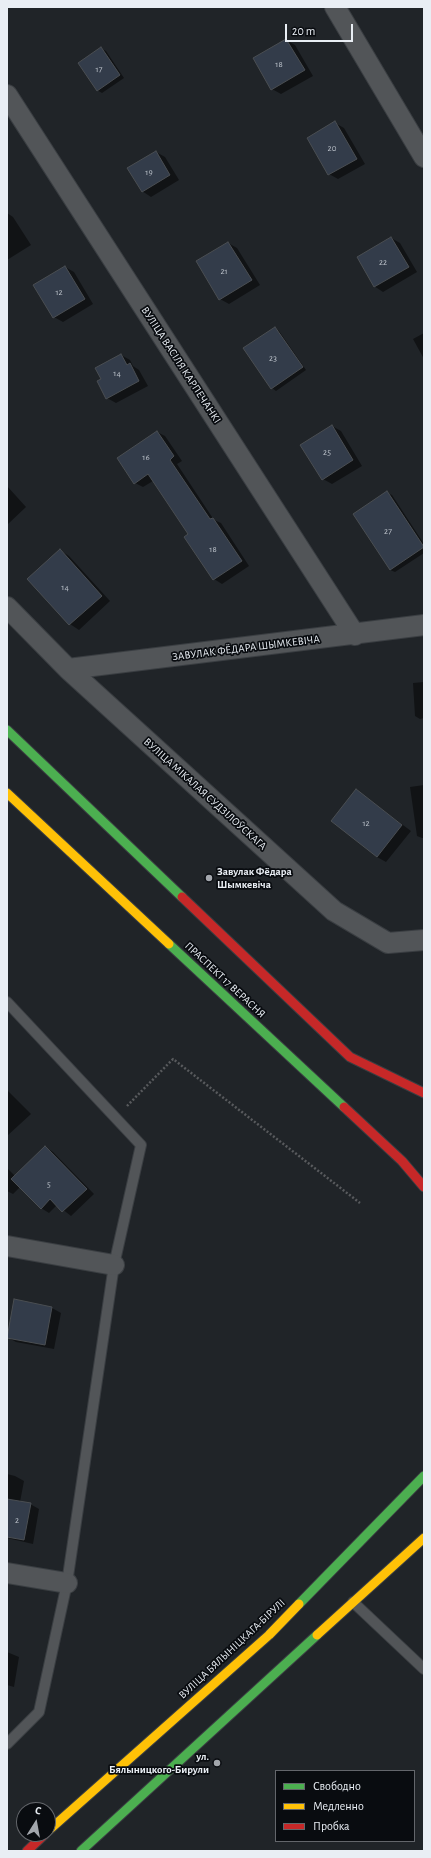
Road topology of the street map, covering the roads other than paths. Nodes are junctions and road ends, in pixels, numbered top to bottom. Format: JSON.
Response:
{"nodes":[{"id":1,"x":335,"y":7,"type":"edge"},
{"id":2,"x":7,"y":95,"type":"edge"},
{"id":3,"x":424,"y":157,"type":"edge"},
{"id":4,"x":7,"y":607,"type":"edge"},
{"id":5,"x":424,"y":625,"type":"edge"},
{"id":6,"x":355,"y":635,"type":"junction"},
{"id":7,"x":68,"y":669,"type":"junction"},
{"id":8,"x":7,"y":730,"type":"edge"},
{"id":9,"x":7,"y":793,"type":"edge"},
{"id":10,"x":424,"y":940,"type":"edge"},
{"id":11,"x":7,"y":1002,"type":"edge"},
{"id":12,"x":424,"y":1092,"type":"edge"},
{"id":13,"x":424,"y":1187,"type":"edge"},
{"id":14,"x":7,"y":1246,"type":"edge"},
{"id":15,"x":114,"y":1265,"type":"junction"},
{"id":16,"x":424,"y":1476,"type":"edge"},
{"id":17,"x":424,"y":1538,"type":"edge"},
{"id":18,"x":7,"y":1573,"type":"edge"},
{"id":19,"x":67,"y":1584,"type":"junction"},
{"id":20,"x":353,"y":1602,"type":"junction"},
{"id":21,"x":424,"y":1669,"type":"edge"},
{"id":22,"x":7,"y":1744,"type":"edge"},
{"id":23,"x":56,"y":1824,"type":"edge"},
{"id":24,"x":37,"y":1842,"type":"edge"},
{"id":25,"x":27,"y":1851,"type":"edge"},
{"id":26,"x":81,"y":1851,"type":"edge"}],
"edges":[{"from":1,"to":3,"type":"street"},
{"from":2,"to":6,"type":"street","name":"ВУЛІЦА ВАСІЛЯ КАРПЕЧАНКІ"},
{"from":4,"to":7,"type":"street","name":"ВУЛІЦА МІКАЛАЯ СУДЗІЛОЎСКАГА"},
{"from":5,"to":6,"type":"street","name":"ЗАВУЛАК ФЁДАРА ШЫМКЕВІЧА"},
{"from":6,"to":7,"type":"street","name":"ЗАВУЛАК ФЁДАРА ШЫМКЕВІЧА"},
{"from":7,"to":10,"type":"street","name":"ВУЛІЦА МІКАЛАЯ СУДЗІЛОЎСКАГА"},
{"from":8,"to":12,"type":"main road"},
{"from":9,"to":13,"type":"main road","name":"ПРАСПЕКТ 17 ВЕРАСНЯ"},
{"from":11,"to":15,"type":"lane"},
{"from":14,"to":15,"type":"street"},
{"from":15,"to":19,"type":"lane"},
{"from":16,"to":23,"type":"main road","name":"ВУЛІЦА БЯЛЫНІЦКАГА-БІРУЛІ"},
{"from":17,"to":20,"type":"main road"},
{"from":18,"to":19,"type":"street"},
{"from":19,"to":22,"type":"lane"},
{"from":20,"to":21,"type":"lane"},
{"from":20,"to":26,"type":"main road"},
{"from":24,"to":25,"type":"main road"}]}
